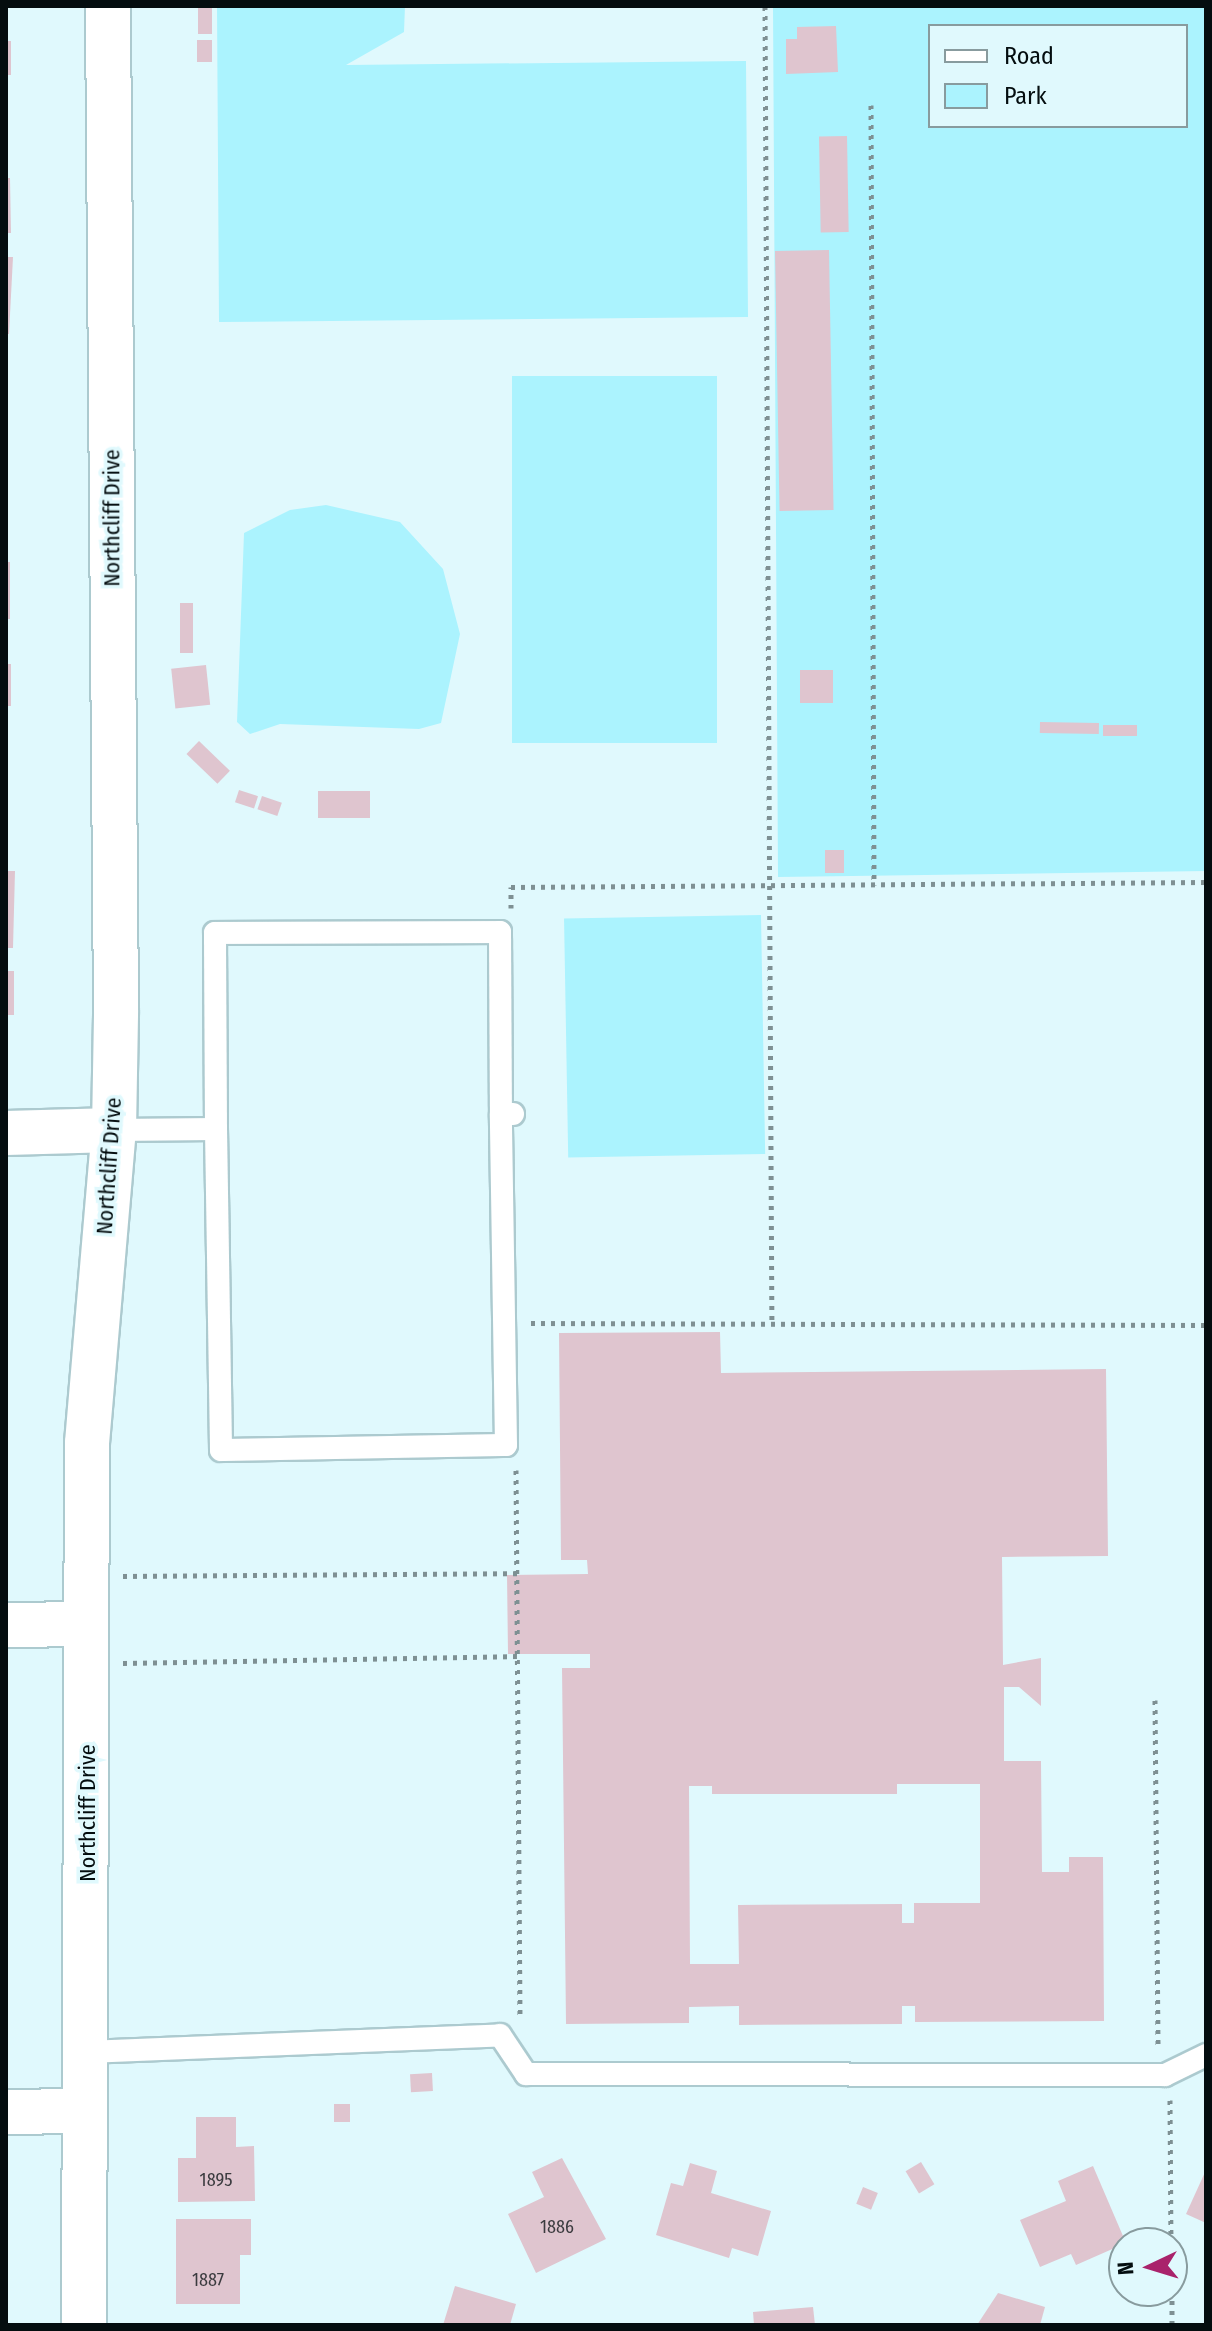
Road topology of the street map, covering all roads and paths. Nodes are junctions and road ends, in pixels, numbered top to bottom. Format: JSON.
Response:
{"nodes":[{"id":1,"x":108,"y":6,"type":"edge"},
{"id":2,"x":765,"y":6,"type":"edge"},
{"id":3,"x":871,"y":105,"type":"dead end"},
{"id":4,"x":1206,"y":882,"type":"edge"},
{"id":5,"x":771,"y":885,"type":"junction"},
{"id":6,"x":874,"y":885,"type":"junction"},
{"id":7,"x":511,"y":918,"type":"dead end"},
{"id":8,"x":216,"y":1129,"type":"junction"},
{"id":9,"x":114,"y":1130,"type":"junction"},
{"id":10,"x":6,"y":1133,"type":"edge"},
{"id":11,"x":504,"y":1324,"type":"junction"},
{"id":12,"x":772,"y":1324,"type":"junction"},
{"id":13,"x":1206,"y":1325,"type":"edge"},
{"id":14,"x":516,"y":1462,"type":"dead end"},
{"id":15,"x":517,"y":1573,"type":"junction"},
{"id":16,"x":86,"y":1577,"type":"junction"},
{"id":17,"x":6,"y":1625,"type":"edge"},
{"id":18,"x":86,"y":1644,"type":"junction"},
{"id":19,"x":517,"y":1656,"type":"junction"},
{"id":20,"x":1155,"y":1700,"type":"dead end"},
{"id":21,"x":520,"y":2025,"type":"dead end"},
{"id":22,"x":1142,"y":2051,"type":"dead end"},
{"id":23,"x":1158,"y":2051,"type":"junction"},
{"id":24,"x":85,"y":2052,"type":"junction"},
{"id":25,"x":1206,"y":2055,"type":"edge"},
{"id":26,"x":1165,"y":2075,"type":"junction"},
{"id":27,"x":82,"y":2111,"type":"junction"},
{"id":28,"x":6,"y":2112,"type":"edge"},
{"id":29,"x":1170,"y":2227,"type":"edge"},
{"id":30,"x":84,"y":2325,"type":"edge"}],
"edges":[{"from":1,"to":9,"type":"street","name":"Northcliff Drive"},
{"from":2,"to":5,"type":"path"},
{"from":3,"to":6,"type":"path"},
{"from":4,"to":6,"type":"path"},
{"from":5,"to":6,"type":"path"},
{"from":5,"to":7,"type":"path"},
{"from":5,"to":12,"type":"path"},
{"from":8,"to":9,"type":"lane"},
{"from":8,"to":11,"type":"lane"},
{"from":8,"to":11,"type":"lane"},
{"from":9,"to":10,"type":"street"},
{"from":9,"to":16,"type":"street","name":"Northcliff Drive"},
{"from":11,"to":12,"type":"path"},
{"from":12,"to":13,"type":"path"},
{"from":14,"to":15,"type":"path"},
{"from":15,"to":16,"type":"path"},
{"from":15,"to":19,"type":"path"},
{"from":16,"to":18,"type":"street","name":"Northcliff Drive"},
{"from":17,"to":18,"type":"street"},
{"from":18,"to":19,"type":"path"},
{"from":18,"to":24,"type":"street","name":"Northcliff Drive"},
{"from":19,"to":21,"type":"path"},
{"from":20,"to":23,"type":"path"},
{"from":22,"to":23,"type":"path"},
{"from":23,"to":26,"type":"path"},
{"from":24,"to":26,"type":"lane"},
{"from":24,"to":27,"type":"street","name":"Northcliff Drive"},
{"from":25,"to":26,"type":"lane"},
{"from":26,"to":29,"type":"path"},
{"from":27,"to":28,"type":"street"},
{"from":27,"to":30,"type":"street","name":"Northcliff Drive"}]}
